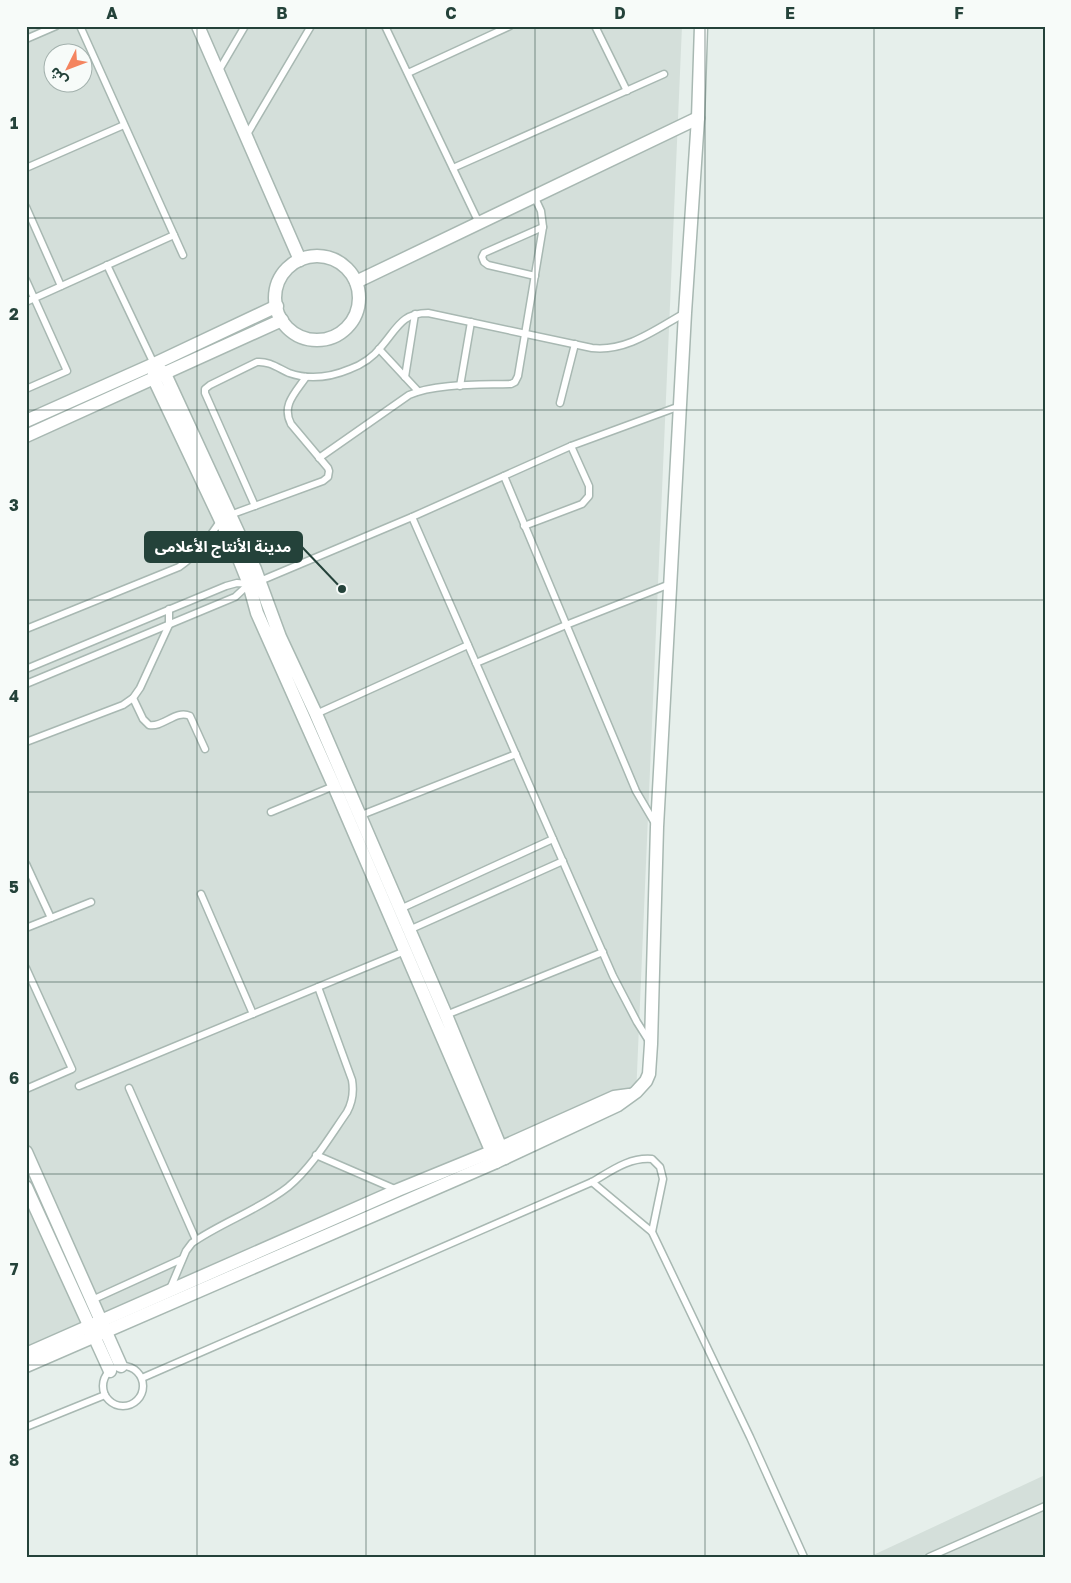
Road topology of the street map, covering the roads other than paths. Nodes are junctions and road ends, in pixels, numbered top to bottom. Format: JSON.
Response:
{"nodes":[{"id":1,"x":56,"y":26,"type":"edge"},
{"id":2,"x":80,"y":26,"type":"edge"},
{"id":3,"x":198,"y":26,"type":"edge"},
{"id":4,"x":245,"y":26,"type":"edge"},
{"id":5,"x":311,"y":26,"type":"edge"},
{"id":6,"x":386,"y":26,"type":"edge"},
{"id":7,"x":510,"y":26,"type":"edge"},
{"id":8,"x":595,"y":26,"type":"edge"},
{"id":9,"x":701,"y":26,"type":"edge"},
{"id":10,"x":26,"y":39,"type":"edge"},
{"id":11,"x":218,"y":72,"type":"junction"},
{"id":12,"x":408,"y":73,"type":"junction"},
{"id":13,"x":664,"y":74,"type":"dead end"},
{"id":14,"x":626,"y":91,"type":"junction"},
{"id":15,"x":698,"y":118,"type":"junction"},
{"id":16,"x":124,"y":125,"type":"junction"},
{"id":17,"x":246,"y":136,"type":"junction"},
{"id":18,"x":26,"y":168,"type":"edge"},
{"id":19,"x":453,"y":168,"type":"junction"},
{"id":20,"x":534,"y":196,"type":"junction"},
{"id":21,"x":26,"y":207,"type":"edge"},
{"id":22,"x":479,"y":223,"type":"junction"},
{"id":23,"x":543,"y":227,"type":"junction"},
{"id":24,"x":174,"y":234,"type":"junction"},
{"id":25,"x":183,"y":255,"type":"dead end"},
{"id":26,"x":300,"y":260,"type":"junction"},
{"id":27,"x":107,"y":265,"type":"junction"},
{"id":28,"x":535,"y":276,"type":"junction"},
{"id":29,"x":26,"y":280,"type":"edge"},
{"id":30,"x":356,"y":282,"type":"junction"},
{"id":31,"x":61,"y":286,"type":"junction"},
{"id":32,"x":34,"y":298,"type":"junction"},
{"id":33,"x":26,"y":302,"type":"edge"},
{"id":34,"x":277,"y":306,"type":"junction"},
{"id":35,"x":684,"y":313,"type":"junction"},
{"id":36,"x":415,"y":314,"type":"junction"},
{"id":37,"x":282,"y":320,"type":"junction"},
{"id":38,"x":471,"y":322,"type":"junction"},
{"id":39,"x":525,"y":334,"type":"junction"},
{"id":40,"x":575,"y":344,"type":"junction"},
{"id":41,"x":379,"y":349,"type":"junction"},
{"id":42,"x":154,"y":364,"type":"junction"},
{"id":43,"x":159,"y":376,"type":"junction"},
{"id":44,"x":306,"y":377,"type":"junction"},
{"id":45,"x":405,"y":377,"type":"junction"},
{"id":46,"x":460,"y":386,"type":"junction"},
{"id":47,"x":26,"y":389,"type":"edge"},
{"id":48,"x":418,"y":391,"type":"junction"},
{"id":49,"x":560,"y":403,"type":"dead end"},
{"id":50,"x":680,"y":406,"type":"junction"},
{"id":51,"x":26,"y":421,"type":"edge"},
{"id":52,"x":26,"y":436,"type":"edge"},
{"id":53,"x":571,"y":446,"type":"junction"},
{"id":54,"x":319,"y":458,"type":"junction"},
{"id":55,"x":504,"y":476,"type":"junction"},
{"id":56,"x":255,"y":506,"type":"junction"},
{"id":57,"x":412,"y":517,"type":"junction"},
{"id":58,"x":225,"y":518,"type":"junction"},
{"id":59,"x":524,"y":526,"type":"junction"},
{"id":60,"x":255,"y":583,"type":"junction"},
{"id":61,"x":670,"y":584,"type":"junction"},
{"id":62,"x":169,"y":609,"type":"junction"},
{"id":63,"x":168,"y":625,"type":"junction"},
{"id":64,"x":566,"y":625,"type":"junction"},
{"id":65,"x":26,"y":629,"type":"edge"},
{"id":66,"x":468,"y":645,"type":"junction"},
{"id":67,"x":476,"y":662,"type":"junction"},
{"id":68,"x":26,"y":669,"type":"edge"},
{"id":69,"x":26,"y":684,"type":"edge"},
{"id":70,"x":133,"y":698,"type":"junction"},
{"id":71,"x":310,"y":717,"type":"junction"},
{"id":72,"x":26,"y":742,"type":"edge"},
{"id":73,"x":206,"y":749,"type":"dead end"},
{"id":74,"x":516,"y":754,"type":"junction"},
{"id":75,"x":334,"y":786,"type":"junction"},
{"id":76,"x":271,"y":812,"type":"dead end"},
{"id":77,"x":354,"y":818,"type":"junction"},
{"id":78,"x":657,"y":827,"type":"junction"},
{"id":79,"x":553,"y":839,"type":"junction"},
{"id":80,"x":563,"y":861,"type":"junction"},
{"id":81,"x":26,"y":864,"type":"edge"},
{"id":82,"x":201,"y":894,"type":"dead end"},
{"id":83,"x":91,"y":902,"type":"dead end"},
{"id":84,"x":400,"y":909,"type":"junction"},
{"id":85,"x":51,"y":918,"type":"junction"},
{"id":86,"x":26,"y":928,"type":"edge"},
{"id":87,"x":403,"y":932,"type":"junction"},
{"id":88,"x":411,"y":948,"type":"junction"},
{"id":89,"x":603,"y":952,"type":"junction"},
{"id":90,"x":26,"y":968,"type":"edge"},
{"id":91,"x":318,"y":987,"type":"junction"},
{"id":92,"x":253,"y":1014,"type":"junction"},
{"id":93,"x":440,"y":1017,"type":"junction"},
{"id":94,"x":651,"y":1044,"type":"junction"},
{"id":95,"x":79,"y":1086,"type":"dead end"},
{"id":96,"x":129,"y":1088,"type":"dead end"},
{"id":97,"x":26,"y":1090,"type":"edge"},
{"id":98,"x":26,"y":1152,"type":"edge"},
{"id":99,"x":316,"y":1155,"type":"junction"},
{"id":100,"x":498,"y":1155,"type":"junction"},
{"id":101,"x":592,"y":1182,"type":"junction"},
{"id":102,"x":26,"y":1187,"type":"edge"},
{"id":103,"x":398,"y":1190,"type":"junction"},
{"id":104,"x":652,"y":1232,"type":"junction"},
{"id":105,"x":196,"y":1240,"type":"junction"},
{"id":106,"x":182,"y":1259,"type":"junction"},
{"id":107,"x":169,"y":1291,"type":"junction"},
{"id":108,"x":92,"y":1300,"type":"junction"},
{"id":109,"x":163,"y":1306,"type":"junction"},
{"id":110,"x":103,"y":1326,"type":"junction"},
{"id":111,"x":91,"y":1332,"type":"junction"},
{"id":112,"x":26,"y":1354,"type":"edge"},
{"id":113,"x":26,"y":1366,"type":"edge"},
{"id":114,"x":115,"y":1369,"type":"junction"},
{"id":115,"x":142,"y":1378,"type":"junction"},
{"id":116,"x":105,"y":1395,"type":"junction"},
{"id":117,"x":26,"y":1427,"type":"edge"},
{"id":118,"x":1045,"y":1506,"type":"edge"},
{"id":119,"x":804,"y":1557,"type":"edge"},
{"id":120,"x":929,"y":1557,"type":"edge"}],
"edges":[{"from":1,"to":10,"type":"lane"},
{"from":2,"to":16,"type":"lane"},
{"from":3,"to":11,"type":"street"},
{"from":4,"to":11,"type":"lane"},
{"from":5,"to":17,"type":"lane"},
{"from":6,"to":12,"type":"lane"},
{"from":7,"to":12,"type":"lane"},
{"from":8,"to":14,"type":"lane"},
{"from":9,"to":15,"type":"street"},
{"from":11,"to":17,"type":"street"},
{"from":12,"to":19,"type":"lane"},
{"from":13,"to":14,"type":"lane"},
{"from":14,"to":19,"type":"lane"},
{"from":15,"to":20,"type":"street"},
{"from":15,"to":35,"type":"street"},
{"from":16,"to":18,"type":"lane"},
{"from":16,"to":24,"type":"lane"},
{"from":17,"to":26,"type":"street"},
{"from":19,"to":22,"type":"lane"},
{"from":20,"to":22,"type":"street"},
{"from":20,"to":23,"type":"lane"},
{"from":21,"to":31,"type":"lane"},
{"from":22,"to":30,"type":"street"},
{"from":23,"to":28,"type":"lane"},
{"from":23,"to":28,"type":"lane"},
{"from":24,"to":25,"type":"lane"},
{"from":24,"to":27,"type":"lane"},
{"from":26,"to":30,"type":"street"},
{"from":26,"to":34,"type":"street"},
{"from":27,"to":31,"type":"lane"},
{"from":27,"to":42,"type":"lane"},
{"from":28,"to":39,"type":"lane"},
{"from":29,"to":32,"type":"lane"},
{"from":30,"to":37,"type":"street"},
{"from":31,"to":32,"type":"lane"},
{"from":32,"to":33,"type":"lane"},
{"from":32,"to":47,"type":"lane"},
{"from":34,"to":37,"type":"street"},
{"from":34,"to":42,"type":"street"},
{"from":35,"to":40,"type":"lane"},
{"from":35,"to":50,"type":"street"},
{"from":36,"to":38,"type":"lane"},
{"from":36,"to":41,"type":"lane"},
{"from":36,"to":45,"type":"lane"},
{"from":37,"to":43,"type":"street"},
{"from":38,"to":39,"type":"lane"},
{"from":38,"to":46,"type":"lane"},
{"from":39,"to":40,"type":"lane"},
{"from":39,"to":46,"type":"lane"},
{"from":40,"to":49,"type":"lane"},
{"from":41,"to":44,"type":"lane"},
{"from":41,"to":45,"type":"lane"},
{"from":42,"to":43,"type":"street"},
{"from":42,"to":51,"type":"street"},
{"from":43,"to":52,"type":"street"},
{"from":43,"to":58,"type":"street"},
{"from":44,"to":54,"type":"lane"},
{"from":44,"to":56,"type":"lane"},
{"from":45,"to":48,"type":"lane"},
{"from":46,"to":48,"type":"lane"},
{"from":48,"to":54,"type":"lane"},
{"from":50,"to":53,"type":"lane"},
{"from":50,"to":61,"type":"street"},
{"from":53,"to":55,"type":"lane"},
{"from":53,"to":59,"type":"lane"},
{"from":54,"to":56,"type":"lane"},
{"from":55,"to":57,"type":"lane"},
{"from":55,"to":59,"type":"lane"},
{"from":56,"to":58,"type":"lane"},
{"from":57,"to":60,"type":"lane"},
{"from":57,"to":66,"type":"lane"},
{"from":58,"to":60,"type":"street"},
{"from":58,"to":65,"type":"lane"},
{"from":59,"to":64,"type":"lane"},
{"from":60,"to":62,"type":"lane"},
{"from":60,"to":63,"type":"lane"},
{"from":60,"to":71,"type":"street"},
{"from":61,"to":64,"type":"lane"},
{"from":61,"to":78,"type":"street"},
{"from":62,"to":63,"type":"lane"},
{"from":62,"to":68,"type":"lane"},
{"from":63,"to":69,"type":"lane"},
{"from":63,"to":70,"type":"lane"},
{"from":64,"to":67,"type":"lane"},
{"from":64,"to":78,"type":"lane"},
{"from":66,"to":67,"type":"lane"},
{"from":66,"to":71,"type":"lane"},
{"from":67,"to":74,"type":"lane"},
{"from":70,"to":72,"type":"lane"},
{"from":70,"to":73,"type":"lane"},
{"from":71,"to":75,"type":"street"},
{"from":71,"to":77,"type":"street"},
{"from":74,"to":77,"type":"lane"},
{"from":74,"to":79,"type":"lane"},
{"from":75,"to":76,"type":"lane"},
{"from":75,"to":77,"type":"street"},
{"from":77,"to":84,"type":"street"},
{"from":77,"to":87,"type":"street"},
{"from":78,"to":94,"type":"street"},
{"from":79,"to":80,"type":"lane"},
{"from":79,"to":84,"type":"lane"},
{"from":80,"to":87,"type":"lane"},
{"from":80,"to":89,"type":"lane"},
{"from":81,"to":85,"type":"lane"},
{"from":82,"to":92,"type":"lane"},
{"from":83,"to":85,"type":"lane"},
{"from":84,"to":87,"type":"street"},
{"from":85,"to":86,"type":"lane"},
{"from":87,"to":88,"type":"street"},
{"from":88,"to":91,"type":"lane"},
{"from":88,"to":93,"type":"street"},
{"from":89,"to":93,"type":"lane"},
{"from":89,"to":94,"type":"lane"},
{"from":90,"to":97,"type":"lane"},
{"from":91,"to":92,"type":"lane"},
{"from":91,"to":99,"type":"lane"},
{"from":92,"to":95,"type":"lane"},
{"from":93,"to":100,"type":"street"},
{"from":94,"to":100,"type":"street"},
{"from":96,"to":105,"type":"lane"},
{"from":98,"to":108,"type":"street"},
{"from":99,"to":103,"type":"lane"},
{"from":99,"to":105,"type":"lane"},
{"from":100,"to":103,"type":"street"},
{"from":100,"to":109,"type":"street"},
{"from":101,"to":104,"type":"lane"},
{"from":101,"to":104,"type":"lane"},
{"from":101,"to":115,"type":"lane"},
{"from":102,"to":111,"type":"street"},
{"from":103,"to":107,"type":"street"},
{"from":104,"to":119,"type":"lane"},
{"from":105,"to":106,"type":"lane"},
{"from":106,"to":107,"type":"lane"},
{"from":106,"to":108,"type":"lane"},
{"from":107,"to":109,"type":"lane"},
{"from":107,"to":110,"type":"street"},
{"from":108,"to":110,"type":"street"},
{"from":109,"to":110,"type":"street"},
{"from":110,"to":111,"type":"street"},
{"from":110,"to":114,"type":"street"},
{"from":111,"to":112,"type":"street"},
{"from":111,"to":113,"type":"street"},
{"from":111,"to":114,"type":"street"},
{"from":114,"to":115,"type":"lane"},
{"from":114,"to":116,"type":"lane"},
{"from":115,"to":116,"type":"lane"},
{"from":116,"to":117,"type":"lane"},
{"from":118,"to":120,"type":"lane"}]}
